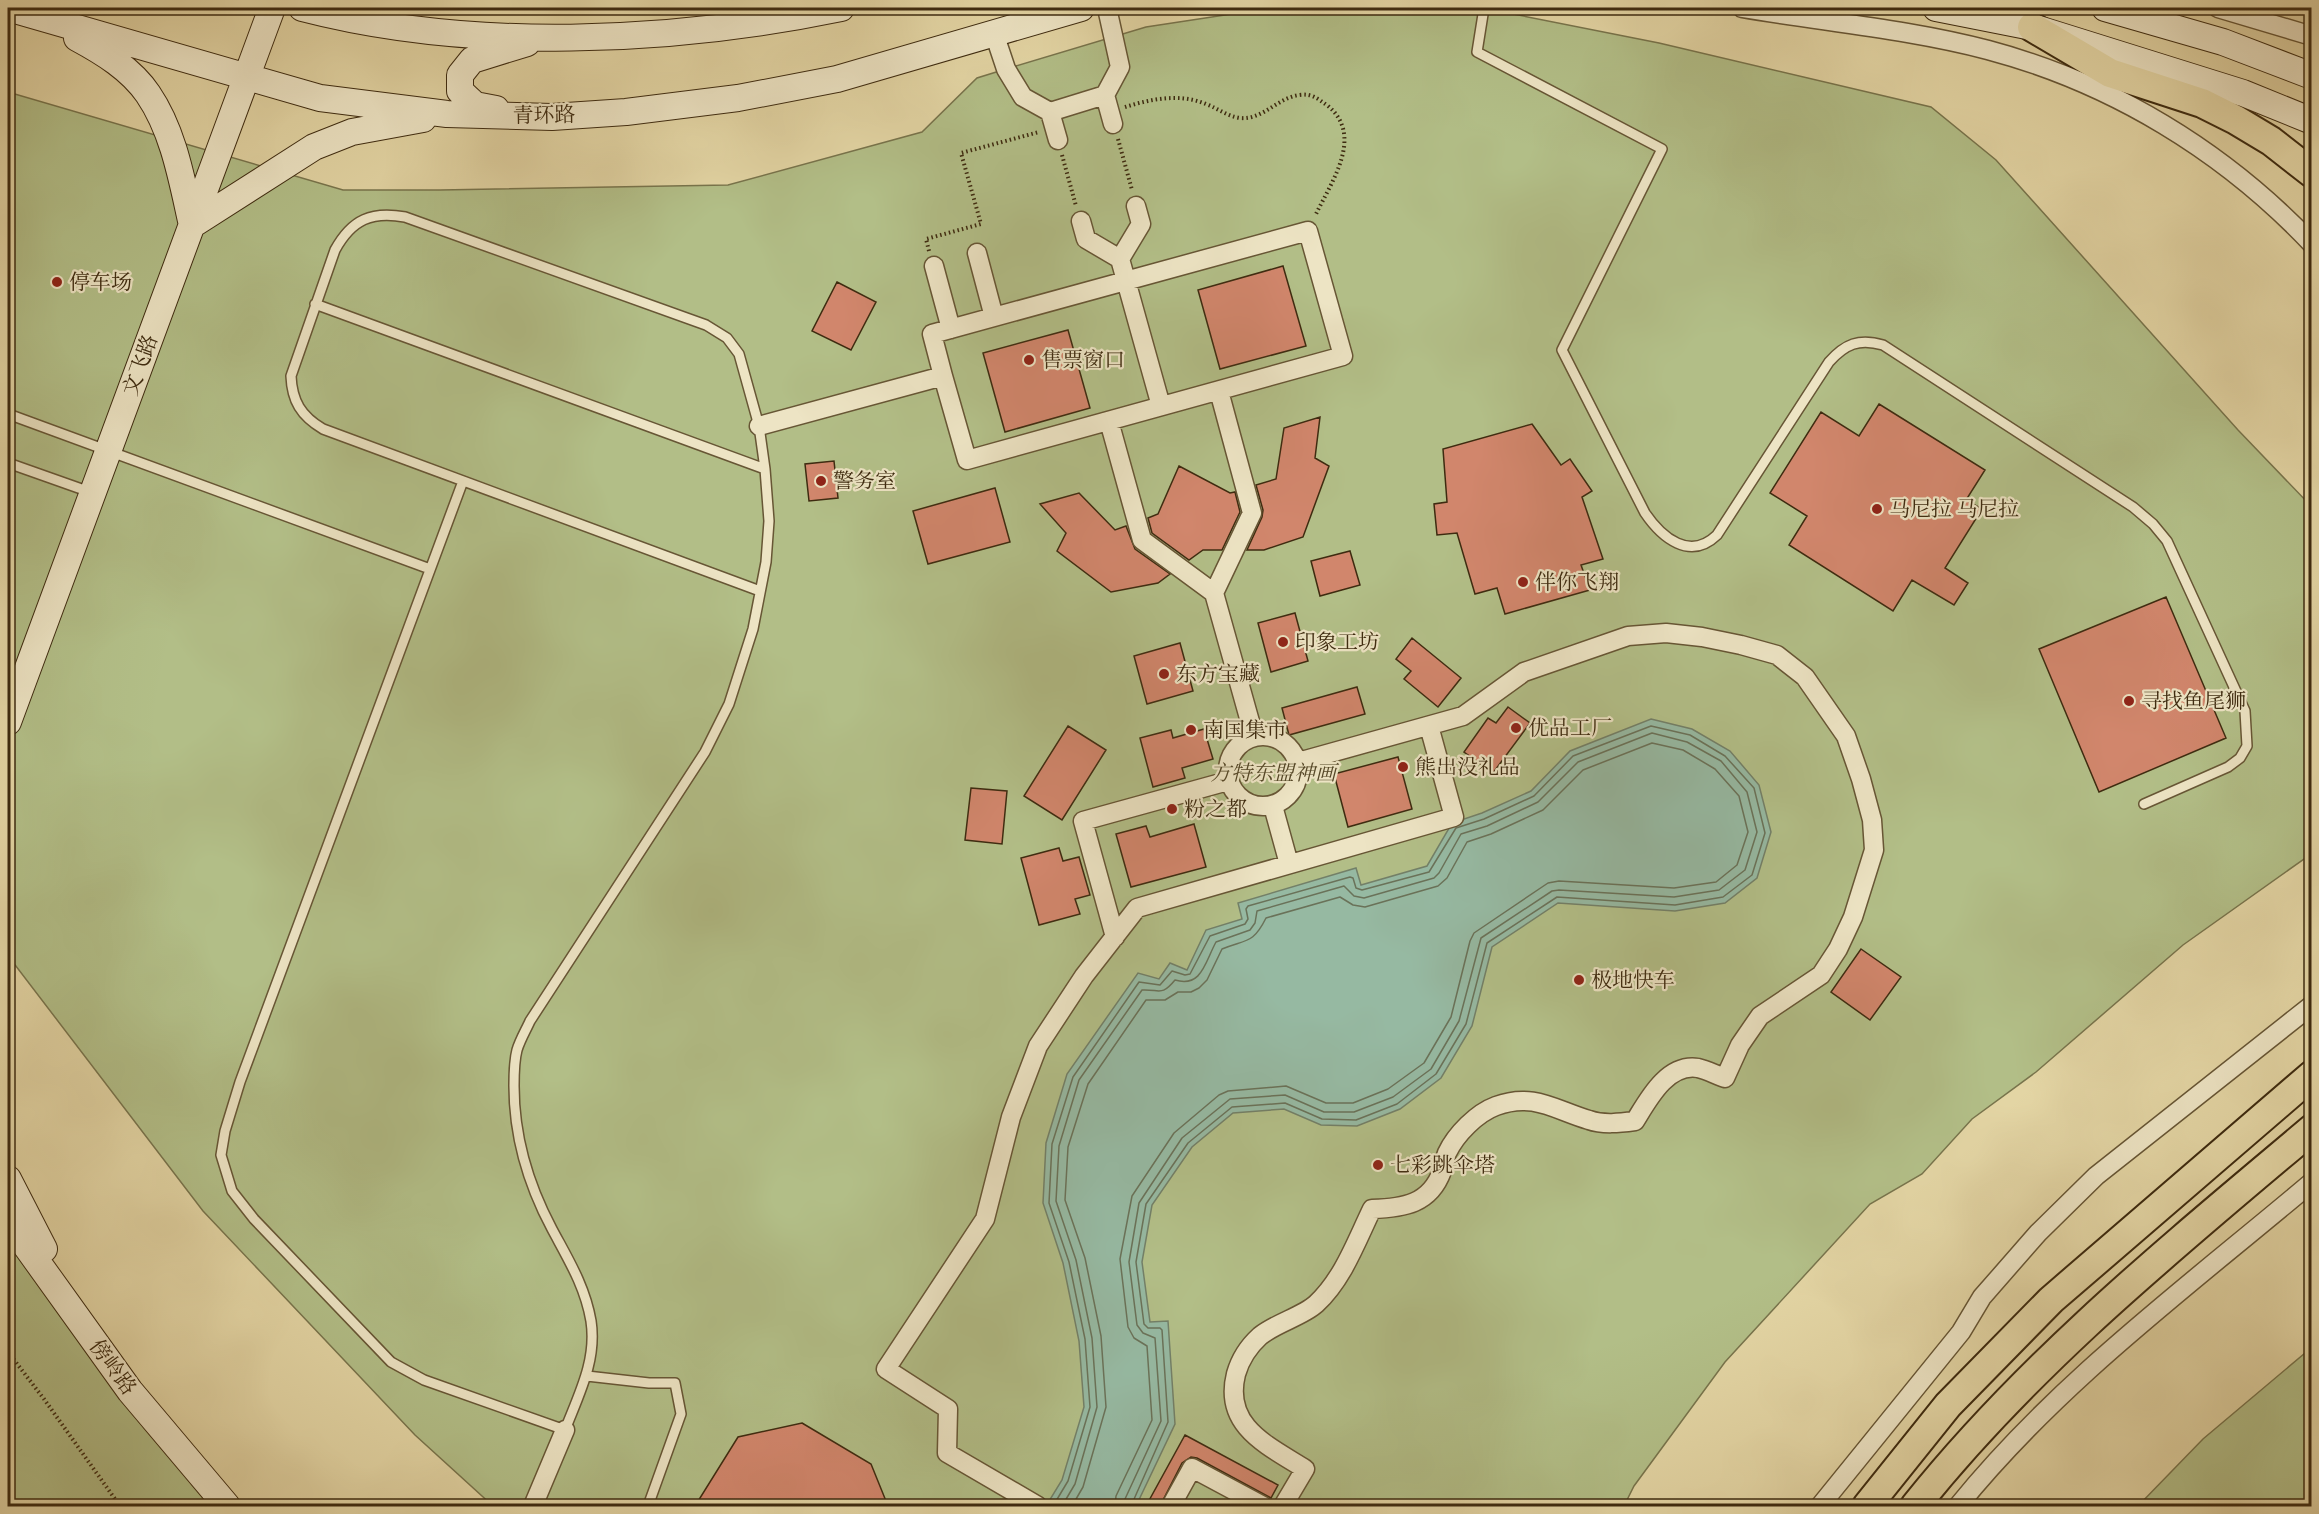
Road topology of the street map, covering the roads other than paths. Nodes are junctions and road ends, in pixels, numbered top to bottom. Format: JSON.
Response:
{"nodes":[{"id":1,"x":8,"y":8,"type":"edge"},
{"id":2,"x":272,"y":8,"type":"edge"},
{"id":3,"x":302,"y":8,"type":"edge"},
{"id":4,"x":841,"y":8,"type":"edge"},
{"id":5,"x":1081,"y":8,"type":"edge"},
{"id":6,"x":1107,"y":8,"type":"edge"},
{"id":7,"x":1484,"y":8,"type":"edge"},
{"id":8,"x":1742,"y":8,"type":"edge"},
{"id":9,"x":1936,"y":8,"type":"edge"},
{"id":10,"x":2105,"y":8,"type":"edge"},
{"id":11,"x":2218,"y":8,"type":"edge"},
{"id":12,"x":35,"y":16,"type":"junction"},
{"id":13,"x":2032,"y":27,"type":"junction"},
{"id":14,"x":994,"y":33,"type":"junction"},
{"id":15,"x":2312,"y":36,"type":"edge"},
{"id":16,"x":547,"y":37,"type":"junction"},
{"id":17,"x":2312,"y":76,"type":"edge"},
{"id":18,"x":247,"y":77,"type":"junction"},
{"id":19,"x":447,"y":114,"type":"junction"},
{"id":20,"x":552,"y":117,"type":"junction"},
{"id":21,"x":2312,"y":121,"type":"edge"},
{"id":22,"x":2312,"y":173,"type":"edge"},
{"id":23,"x":1136,"y":206,"type":"road end"},
{"id":24,"x":1081,"y":221,"type":"road end"},
{"id":25,"x":192,"y":225,"type":"junction"},
{"id":26,"x":2312,"y":244,"type":"edge"},
{"id":27,"x":977,"y":253,"type":"dead end"},
{"id":28,"x":1120,"y":259,"type":"junction"},
{"id":29,"x":934,"y":266,"type":"dead end"},
{"id":30,"x":1126,"y":281,"type":"junction"},
{"id":31,"x":315,"y":304,"type":"junction"},
{"id":32,"x":994,"y":317,"type":"junction"},
{"id":33,"x":951,"y":329,"type":"junction"},
{"id":34,"x":943,"y":376,"type":"junction"},
{"id":35,"x":1219,"y":391,"type":"junction"},
{"id":36,"x":1161,"y":406,"type":"junction"},
{"id":37,"x":8,"y":414,"type":"edge"},
{"id":38,"x":1109,"y":421,"type":"junction"},
{"id":39,"x":759,"y":426,"type":"junction"},
{"id":40,"x":108,"y":451,"type":"junction"},
{"id":41,"x":8,"y":463,"type":"edge"},
{"id":42,"x":765,"y":469,"type":"junction"},
{"id":43,"x":463,"y":481,"type":"junction"},
{"id":44,"x":92,"y":493,"type":"junction"},
{"id":45,"x":430,"y":569,"type":"junction"},
{"id":46,"x":760,"y":591,"type":"junction"},
{"id":47,"x":1214,"y":593,"type":"junction"},
{"id":48,"x":8,"y":722,"type":"edge"},
{"id":49,"x":1429,"y":726,"type":"junction"},
{"id":50,"x":1254,"y":736,"type":"junction"},
{"id":51,"x":1298,"y":762,"type":"junction"},
{"id":52,"x":1228,"y":781,"type":"junction"},
{"id":53,"x":2144,"y":804,"type":"dead end"},
{"id":54,"x":1273,"y":806,"type":"junction"},
{"id":55,"x":1289,"y":864,"type":"junction"},
{"id":56,"x":1116,"y":937,"type":"junction"},
{"id":57,"x":2312,"y":1005,"type":"edge"},
{"id":58,"x":2312,"y":1069,"type":"edge"},
{"id":59,"x":2312,"y":1075,"type":"edge"},
{"id":60,"x":2282,"y":1099,"type":"junction"},
{"id":61,"x":2312,"y":1129,"type":"edge"},
{"id":62,"x":8,"y":1179,"type":"edge"},
{"id":63,"x":2312,"y":1182,"type":"edge"},
{"id":64,"x":8,"y":1221,"type":"edge"},
{"id":65,"x":87,"y":1331,"type":"junction"},
{"id":66,"x":587,"y":1376,"type":"junction"},
{"id":67,"x":566,"y":1430,"type":"junction"},
{"id":68,"x":1036,"y":1505,"type":"edge"},
{"id":69,"x":227,"y":1506,"type":"edge"},
{"id":70,"x":533,"y":1506,"type":"edge"},
{"id":71,"x":648,"y":1506,"type":"edge"},
{"id":72,"x":1171,"y":1506,"type":"edge"},
{"id":73,"x":1263,"y":1506,"type":"edge"},
{"id":74,"x":1283,"y":1506,"type":"edge"},
{"id":75,"x":1820,"y":1506,"type":"edge"},
{"id":76,"x":1867,"y":1506,"type":"edge"},
{"id":77,"x":1914,"y":1506,"type":"edge"},
{"id":78,"x":1958,"y":1506,"type":"edge"}],
"edges":[{"from":1,"to":12,"type":"main road","name":"青环路"},
{"from":2,"to":18,"type":"main road","name":"文飞路"},
{"from":3,"to":16,"type":"main road"},
{"from":4,"to":16,"type":"main road"},
{"from":5,"to":14,"type":"main road","name":"青环路"},
{"from":6,"to":14,"type":"street"},
{"from":7,"to":53,"type":"lane"},
{"from":8,"to":26,"type":"street"},
{"from":9,"to":13,"type":"main road"},
{"from":10,"to":17,"type":"main road"},
{"from":11,"to":15,"type":"street"},
{"from":12,"to":18,"type":"main road","name":"青环路"},
{"from":12,"to":25,"type":"main road"},
{"from":13,"to":21,"type":"main road"},
{"from":13,"to":22,"type":"main road"},
{"from":14,"to":20,"type":"main road","name":"青环路"},
{"from":16,"to":20,"type":"main road"},
{"from":18,"to":19,"type":"main road","name":"青环路"},
{"from":18,"to":25,"type":"main road","name":"文飞路"},
{"from":19,"to":20,"type":"main road","name":"青环路"},
{"from":19,"to":25,"type":"main road"},
{"from":23,"to":28,"type":"street"},
{"from":24,"to":28,"type":"street"},
{"from":25,"to":40,"type":"main road","name":"文飞路"},
{"from":27,"to":32,"type":"street"},
{"from":28,"to":30,"type":"street"},
{"from":29,"to":33,"type":"street"},
{"from":30,"to":32,"type":"street"},
{"from":30,"to":35,"type":"street"},
{"from":30,"to":36,"type":"street"},
{"from":31,"to":39,"type":"lane"},
{"from":31,"to":42,"type":"lane"},
{"from":31,"to":43,"type":"lane"},
{"from":32,"to":33,"type":"street"},
{"from":33,"to":34,"type":"street"},
{"from":34,"to":38,"type":"street"},
{"from":34,"to":39,"type":"street"},
{"from":35,"to":36,"type":"street"},
{"from":35,"to":47,"type":"street"},
{"from":36,"to":38,"type":"street"},
{"from":37,"to":40,"type":"lane"},
{"from":38,"to":47,"type":"street"},
{"from":39,"to":42,"type":"lane"},
{"from":40,"to":44,"type":"main road","name":"文飞路"},
{"from":40,"to":45,"type":"lane"},
{"from":41,"to":44,"type":"lane"},
{"from":42,"to":46,"type":"lane"},
{"from":43,"to":45,"type":"lane"},
{"from":43,"to":46,"type":"lane"},
{"from":44,"to":48,"type":"main road","name":"文飞路"},
{"from":45,"to":67,"type":"lane"},
{"from":46,"to":66,"type":"lane"},
{"from":47,"to":50,"type":"street"},
{"from":49,"to":51,"type":"street"},
{"from":49,"to":55,"type":"street"},
{"from":49,"to":74,"type":"street"},
{"from":50,"to":51,"type":"street"},
{"from":50,"to":52,"type":"street"},
{"from":51,"to":54,"type":"street"},
{"from":52,"to":54,"type":"street"},
{"from":52,"to":56,"type":"street"},
{"from":54,"to":55,"type":"street"},
{"from":55,"to":56,"type":"street"},
{"from":56,"to":68,"type":"street"},
{"from":57,"to":75,"type":"street"},
{"from":58,"to":60,"type":"main road"},
{"from":59,"to":60,"type":"main road"},
{"from":60,"to":76,"type":"main road"},
{"from":61,"to":77,"type":"main road"},
{"from":62,"to":65,"type":"main road"},
{"from":63,"to":78,"type":"street"},
{"from":64,"to":65,"type":"main road","name":"傍岭路"},
{"from":65,"to":69,"type":"main road","name":"傍岭路"},
{"from":66,"to":67,"type":"lane"},
{"from":66,"to":71,"type":"lane"},
{"from":67,"to":70,"type":"street"},
{"from":72,"to":73,"type":"street"}]}
